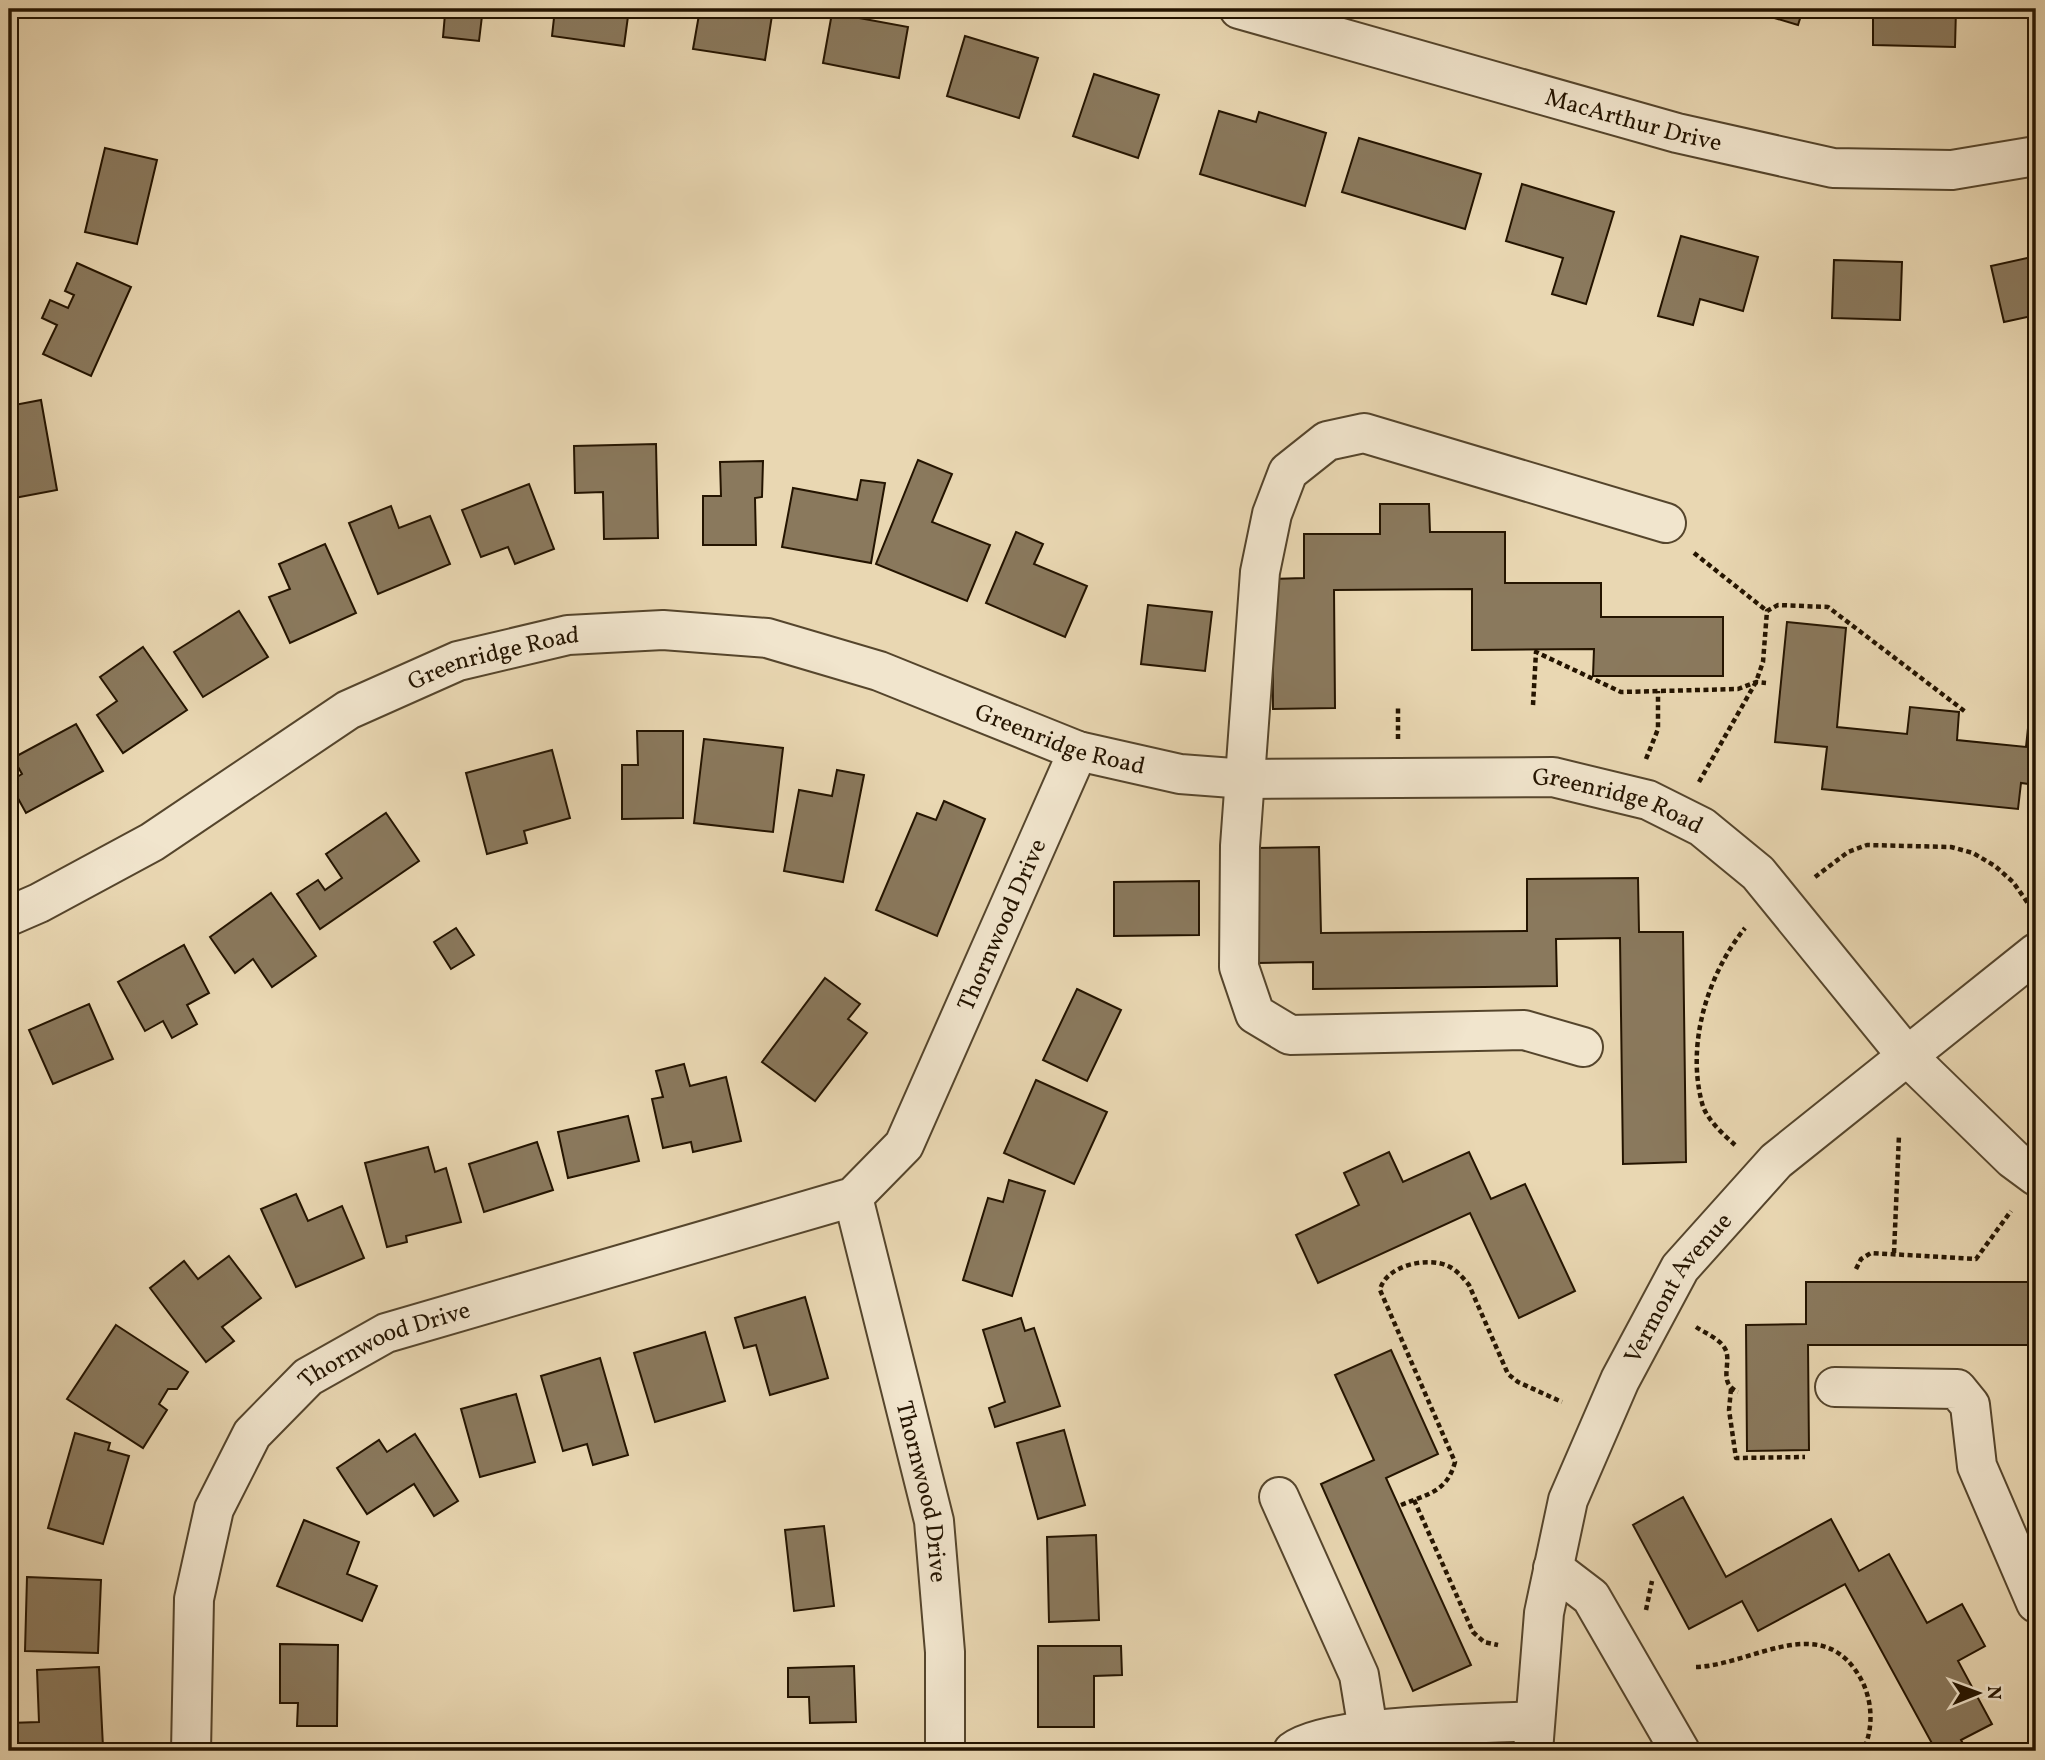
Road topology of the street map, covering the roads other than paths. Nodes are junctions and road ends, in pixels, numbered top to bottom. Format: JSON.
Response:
{"nodes":[{"id":1,"x":1239,"y":9,"type":"edge"},
{"id":2,"x":2036,"y":156,"type":"edge"},
{"id":3,"x":1666,"y":523,"type":"road end"},
{"id":4,"x":1078,"y":751,"type":"junction"},
{"id":5,"x":1246,"y":779,"type":"junction"},
{"id":6,"x":9,"y":916,"type":"edge"},
{"id":7,"x":2036,"y":953,"type":"edge"},
{"id":8,"x":1583,"y":1047,"type":"dead end"},
{"id":9,"x":1907,"y":1056,"type":"junction"},
{"id":10,"x":2036,"y":1176,"type":"edge"},
{"id":11,"x":853,"y":1197,"type":"junction"},
{"id":12,"x":1835,"y":1387,"type":"dead end"},
{"id":13,"x":1279,"y":1497,"type":"dead end"},
{"id":14,"x":1553,"y":1568,"type":"junction"},
{"id":15,"x":2036,"y":1603,"type":"edge"},
{"id":16,"x":1368,"y":1730,"type":"junction"},
{"id":17,"x":1533,"y":1736,"type":"edge"},
{"id":18,"x":191,"y":1751,"type":"edge"},
{"id":19,"x":945,"y":1751,"type":"edge"},
{"id":20,"x":1293,"y":1751,"type":"edge"},
{"id":21,"x":1680,"y":1751,"type":"edge"}],
"edges":[{"from":1,"to":2,"type":"street","name":"MacArthur Drive"},
{"from":3,"to":5,"type":"street"},
{"from":4,"to":5,"type":"street","name":"Greenridge Road"},
{"from":4,"to":6,"type":"street","name":"Greenridge Road"},
{"from":4,"to":11,"type":"street","name":"Thornwood Drive"},
{"from":5,"to":8,"type":"street"},
{"from":5,"to":9,"type":"street","name":"Greenridge Road"},
{"from":7,"to":9,"type":"street","name":"Vermont Avenue"},
{"from":9,"to":10,"type":"street","name":"Greenridge Road"},
{"from":9,"to":14,"type":"street","name":"Vermont Avenue"},
{"from":11,"to":18,"type":"street","name":"Thornwood Drive"},
{"from":11,"to":19,"type":"street","name":"Thornwood Drive"},
{"from":12,"to":15,"type":"street"},
{"from":13,"to":16,"type":"street"},
{"from":14,"to":17,"type":"street","name":"Vermont Avenue"},
{"from":14,"to":21,"type":"street"},
{"from":16,"to":17,"type":"street"},
{"from":16,"to":20,"type":"street"}]}
